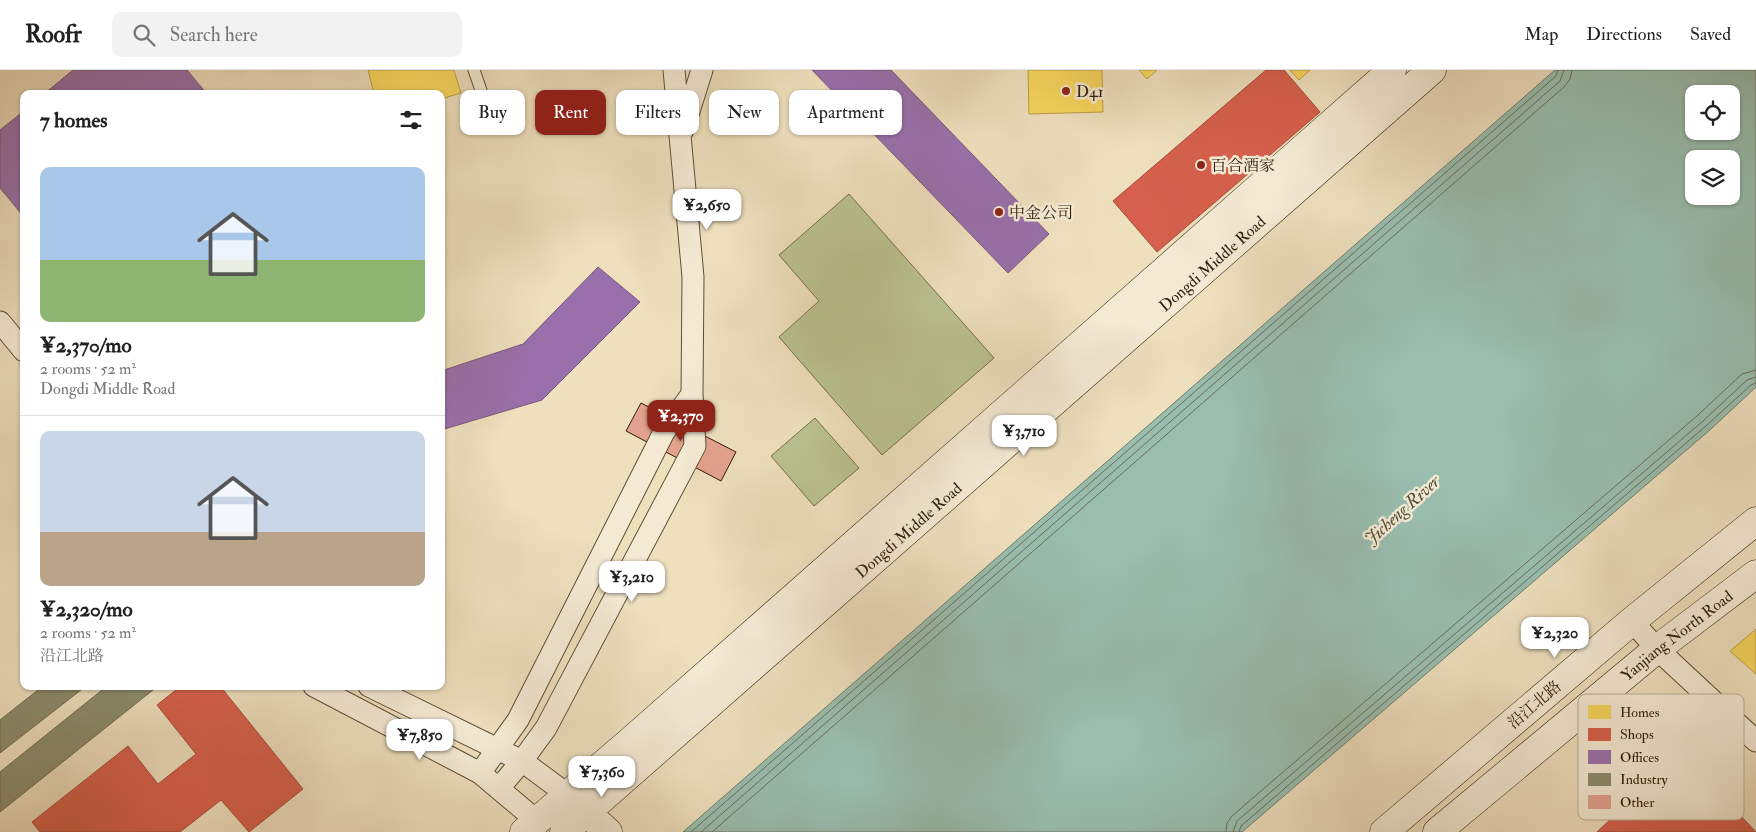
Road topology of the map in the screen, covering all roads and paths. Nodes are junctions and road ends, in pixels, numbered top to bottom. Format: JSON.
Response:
{"nodes":[{"id":1,"x":474,"y":70,"type":"edge"},
{"id":2,"x":674,"y":70,"type":"edge"},
{"id":3,"x":702,"y":70,"type":"edge"},
{"id":4,"x":1392,"y":70,"type":"edge"},
{"id":5,"x":1432,"y":70,"type":"edge"},
{"id":6,"x":481,"y":90,"type":"edge"},
{"id":7,"x":680,"y":140,"type":"junction"},
{"id":8,"x":0,"y":322,"type":"edge"},
{"id":9,"x":20,"y":346,"type":"edge"},
{"id":10,"x":692,"y":394,"type":"junction"},
{"id":11,"x":1756,"y":521,"type":"edge"},
{"id":12,"x":1756,"y":574,"type":"edge"},
{"id":13,"x":1632,"y":621,"type":"junction"},
{"id":14,"x":1657,"y":648,"type":"junction"},
{"id":15,"x":322,"y":690,"type":"edge"},
{"id":16,"x":377,"y":690,"type":"edge"},
{"id":17,"x":1602,"y":694,"type":"edge"},
{"id":18,"x":1705,"y":694,"type":"edge"},
{"id":19,"x":1578,"y":714,"type":"edge"},
{"id":20,"x":1744,"y":731,"type":"edge"},
{"id":21,"x":1756,"y":742,"type":"edge"},
{"id":22,"x":497,"y":750,"type":"junction"},
{"id":23,"x":522,"y":761,"type":"junction"},
{"id":24,"x":480,"y":773,"type":"junction"},
{"id":25,"x":499,"y":788,"type":"junction"},
{"id":26,"x":578,"y":804,"type":"junction"},
{"id":27,"x":536,"y":828,"type":"edge"},
{"id":28,"x":564,"y":832,"type":"edge"},
{"id":29,"x":608,"y":832,"type":"edge"},
{"id":30,"x":1384,"y":832,"type":"edge"},
{"id":31,"x":1437,"y":832,"type":"edge"}],
"edges":[{"from":1,"to":6,"type":"lane"},
{"from":2,"to":7,"type":"street"},
{"from":3,"to":7,"type":"street"},
{"from":4,"to":26,"type":"main road","name":"Dongdi Middle Road"},
{"from":5,"to":26,"type":"main road","name":"Dongdi Middle Road"},
{"from":7,"to":10,"type":"street"},
{"from":8,"to":9,"type":"street"},
{"from":10,"to":22,"type":"street"},
{"from":10,"to":23,"type":"street"},
{"from":11,"to":13,"type":"main road","name":"沿江北路"},
{"from":12,"to":14,"type":"main road","name":"Yanjiang North Road"},
{"from":13,"to":14,"type":"street"},
{"from":13,"to":30,"type":"main road","name":"沿江北路"},
{"from":14,"to":17,"type":"main road","name":"Yanjiang North Road"},
{"from":14,"to":18,"type":"street"},
{"from":15,"to":24,"type":"street"},
{"from":16,"to":22,"type":"street"},
{"from":19,"to":31,"type":"main road","name":"Yanjiang North Road"},
{"from":20,"to":21,"type":"street"},
{"from":22,"to":23,"type":"street"},
{"from":22,"to":24,"type":"street"},
{"from":23,"to":25,"type":"street"},
{"from":23,"to":26,"type":"street"},
{"from":24,"to":25,"type":"street"},
{"from":25,"to":27,"type":"street"},
{"from":26,"to":27,"type":"main road"},
{"from":26,"to":28,"type":"main road"},
{"from":26,"to":29,"type":"main road"}]}
